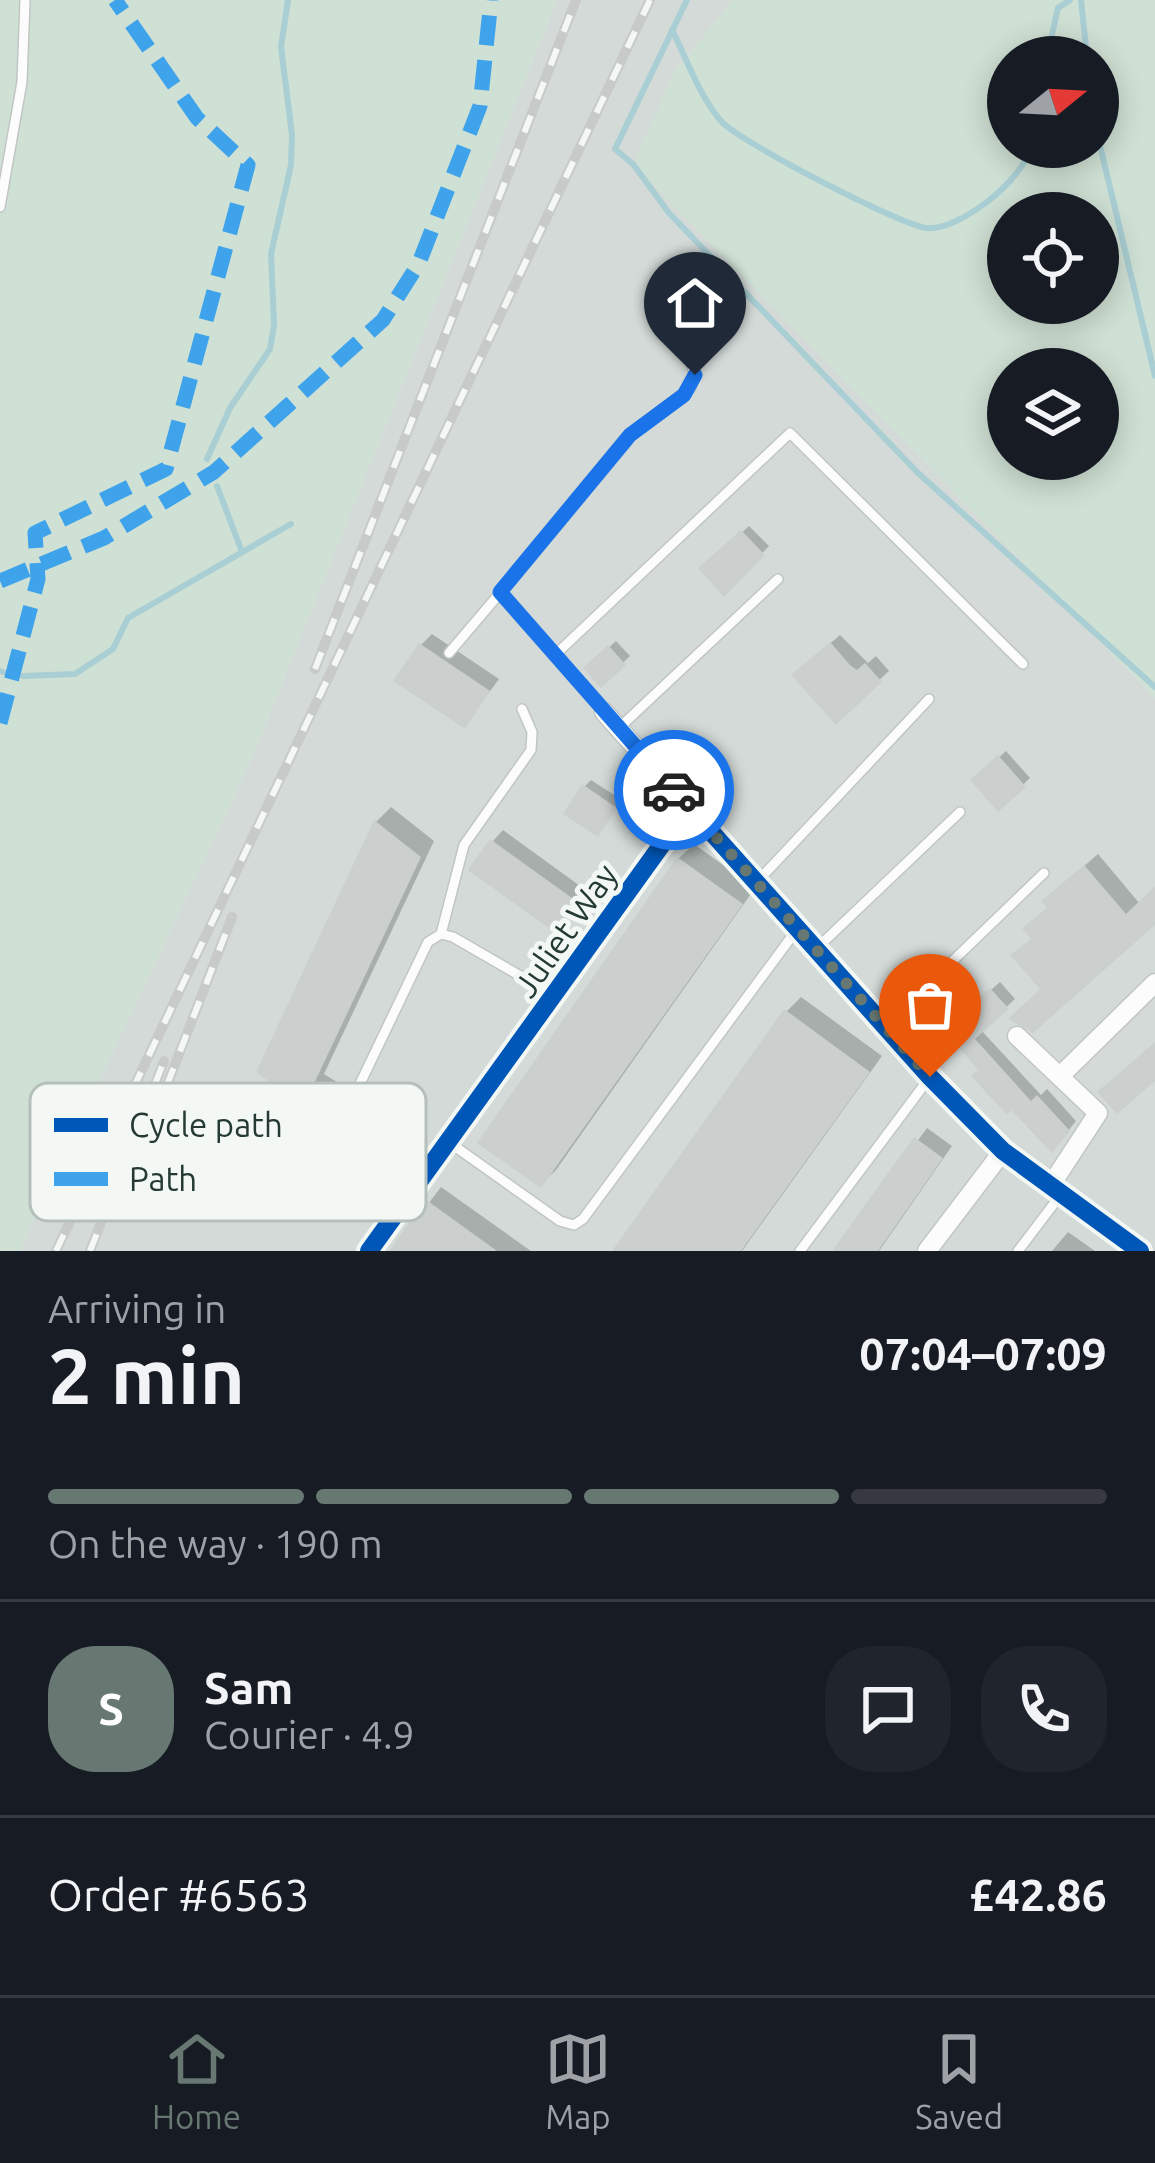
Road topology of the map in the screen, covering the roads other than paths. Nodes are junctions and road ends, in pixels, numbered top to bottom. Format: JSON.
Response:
{"nodes":[{"id":1,"x":25,"y":0,"type":"edge"},
{"id":2,"x":0,"y":207,"type":"edge"},
{"id":3,"x":676,"y":318,"type":"dead end"},
{"id":4,"x":778,"y":579,"type":"dead end"},
{"id":5,"x":500,"y":592,"type":"junction"},
{"id":6,"x":449,"y":653,"type":"dead end"},
{"id":7,"x":555,"y":656,"type":"junction"},
{"id":8,"x":1023,"y":664,"type":"dead end"},
{"id":9,"x":929,"y":699,"type":"dead end"},
{"id":10,"x":522,"y":710,"type":"dead end"},
{"id":11,"x":604,"y":712,"type":"joint"},
{"id":12,"x":619,"y":728,"type":"junction"},
{"id":13,"x":689,"y":807,"type":"junction"},
{"id":14,"x":960,"y":812,"type":"dead end"},
{"id":15,"x":1044,"y":873,"type":"dead end"},
{"id":16,"x":757,"y":882,"type":"junction"},
{"id":17,"x":798,"y":928,"type":"junction"},
{"id":18,"x":441,"y":934,"type":"junction"},
{"id":19,"x":816,"y":949,"type":"junction"},
{"id":20,"x":1155,"y":982,"type":"edge"},
{"id":21,"x":560,"y":988,"type":"junction"},
{"id":22,"x":885,"y":1026,"type":"junction"},
{"id":23,"x":1017,"y":1036,"type":"dead end"},
{"id":24,"x":1060,"y":1076,"type":"junction"},
{"id":25,"x":930,"y":1077,"type":"junction"},
{"id":26,"x":360,"y":1083,"type":"edge"},
{"id":27,"x":450,"y":1142,"type":"junction"},
{"id":28,"x":1004,"y":1151,"type":"junction"},
{"id":29,"x":426,"y":1165,"type":"edge"},
{"id":30,"x":431,"y":1168,"type":"junction"},
{"id":31,"x":426,"y":1175,"type":"edge"},
{"id":32,"x":1056,"y":1189,"type":"junction"},
{"id":33,"x":391,"y":1221,"type":"edge"},
{"id":34,"x":369,"y":1251,"type":"edge"},
{"id":35,"x":800,"y":1251,"type":"edge"},
{"id":36,"x":927,"y":1251,"type":"edge"},
{"id":37,"x":1018,"y":1251,"type":"edge"},
{"id":38,"x":1140,"y":1251,"type":"edge"}],
"edges":[{"from":1,"to":2,"type":"lane"},
{"from":3,"to":5,"type":"lane"},
{"from":4,"to":12,"type":"lane"},
{"from":5,"to":6,"type":"lane"},
{"from":5,"to":7,"type":"lane"},
{"from":7,"to":8,"type":"lane"},
{"from":7,"to":11,"type":"lane"},
{"from":9,"to":16,"type":"lane"},
{"from":10,"to":18,"type":"lane"},
{"from":11,"to":12,"type":"street"},
{"from":12,"to":13,"type":"street"},
{"from":13,"to":16,"type":"street"},
{"from":13,"to":21,"type":"street","name":"Juliet Way"},
{"from":14,"to":19,"type":"lane"},
{"from":15,"to":22,"type":"lane"},
{"from":16,"to":17,"type":"street"},
{"from":17,"to":19,"type":"street"},
{"from":17,"to":27,"type":"lane"},
{"from":18,"to":21,"type":"lane"},
{"from":18,"to":26,"type":"lane"},
{"from":19,"to":22,"type":"street"},
{"from":20,"to":24,"type":"street"},
{"from":21,"to":27,"type":"street","name":"Juliet Way"},
{"from":22,"to":25,"type":"street"},
{"from":23,"to":24,"type":"street"},
{"from":24,"to":32,"type":"street"},
{"from":25,"to":28,"type":"street"},
{"from":25,"to":35,"type":"lane"},
{"from":27,"to":30,"type":"street","name":"Juliet Way"},
{"from":28,"to":32,"type":"street"},
{"from":28,"to":36,"type":"street"},
{"from":29,"to":30,"type":"lane"},
{"from":30,"to":31,"type":"street","name":"Juliet Way"},
{"from":32,"to":37,"type":"lane"},
{"from":32,"to":38,"type":"street"},
{"from":33,"to":34,"type":"street","name":"Juliet Way"}]}
